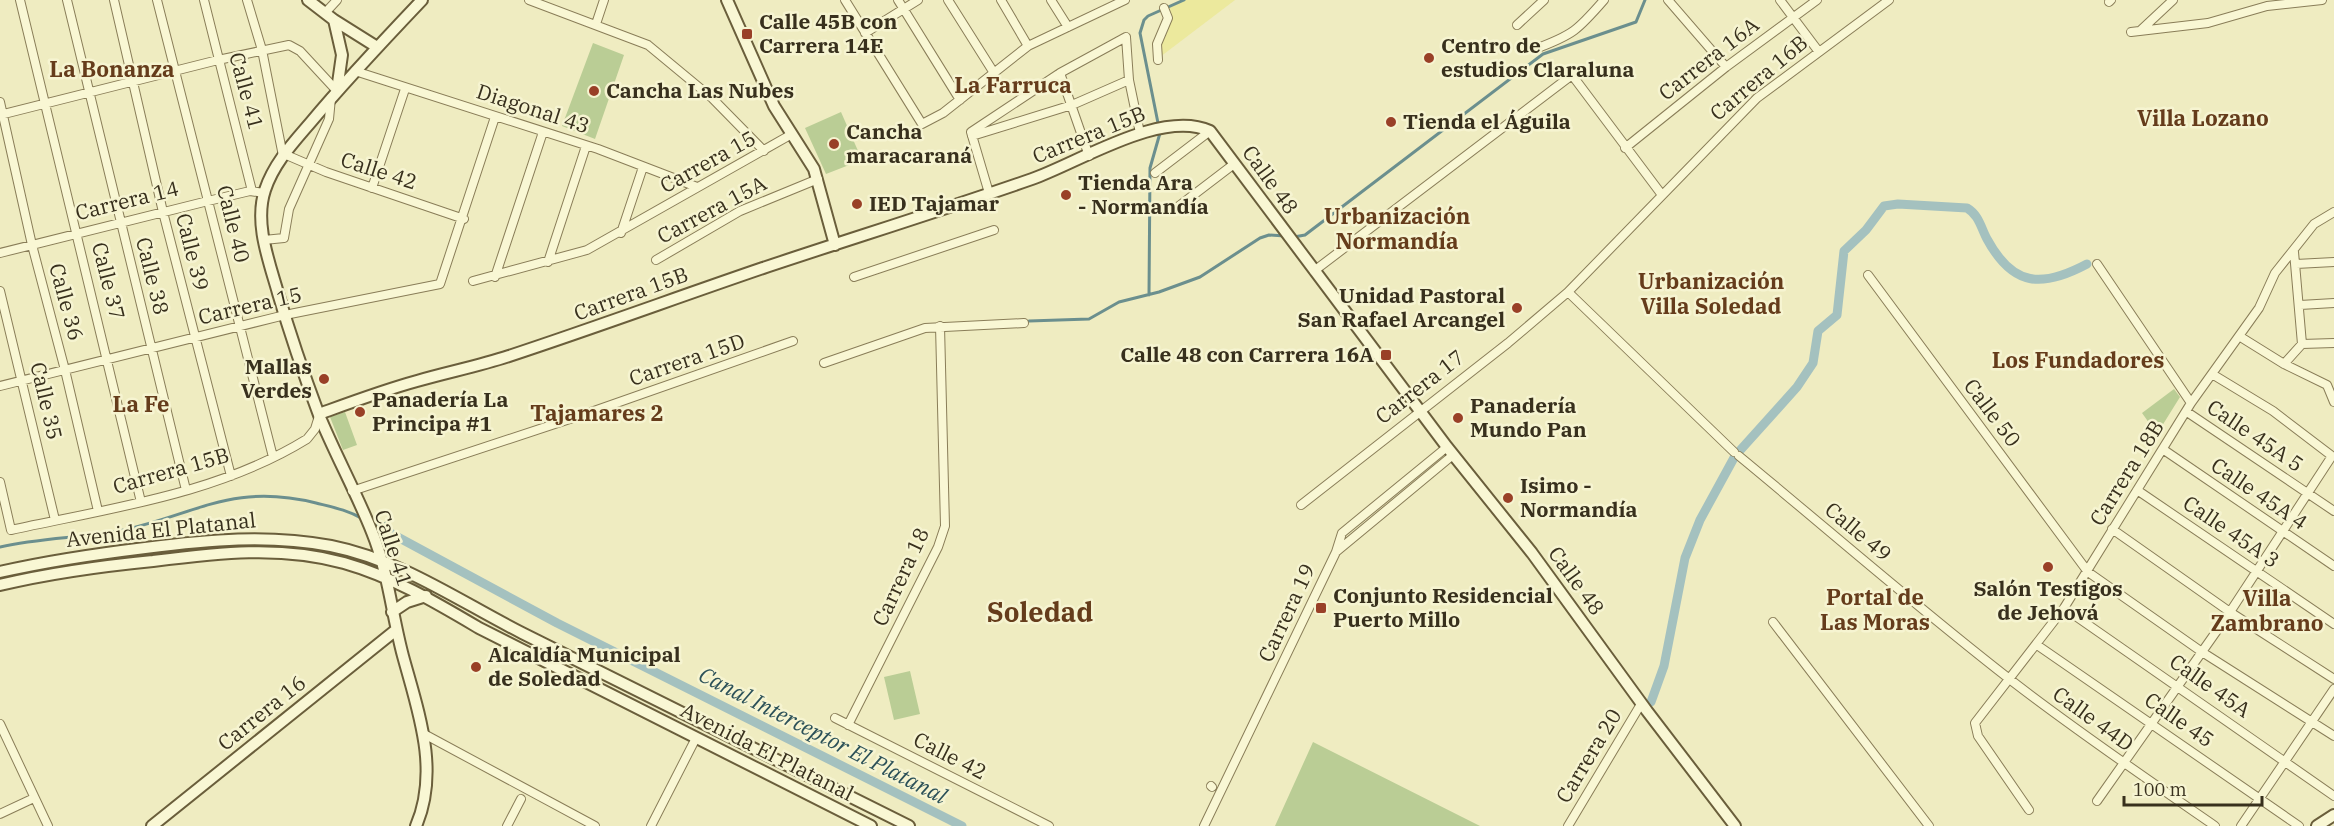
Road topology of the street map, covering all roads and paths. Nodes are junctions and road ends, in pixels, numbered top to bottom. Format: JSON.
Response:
{"nodes":[{"id":1,"x":20,"y":0,"type":"edge"},
{"id":2,"x":67,"y":0,"type":"edge"},
{"id":3,"x":114,"y":0,"type":"edge"},
{"id":4,"x":157,"y":0,"type":"edge"},
{"id":5,"x":204,"y":0,"type":"edge"},
{"id":6,"x":247,"y":0,"type":"edge"},
{"id":7,"x":308,"y":0,"type":"edge"},
{"id":8,"x":337,"y":0,"type":"edge"},
{"id":9,"x":422,"y":0,"type":"edge"},
{"id":10,"x":529,"y":0,"type":"edge"},
{"id":11,"x":604,"y":0,"type":"edge"},
{"id":12,"x":727,"y":0,"type":"edge"},
{"id":13,"x":845,"y":0,"type":"edge"},
{"id":14,"x":898,"y":0,"type":"edge"},
{"id":15,"x":918,"y":0,"type":"edge"},
{"id":16,"x":948,"y":0,"type":"edge"},
{"id":17,"x":1001,"y":0,"type":"edge"},
{"id":18,"x":1052,"y":0,"type":"edge"},
{"id":19,"x":1125,"y":0,"type":"edge"},
{"id":20,"x":1544,"y":0,"type":"edge"},
{"id":21,"x":1668,"y":0,"type":"edge"},
{"id":22,"x":1780,"y":0,"type":"edge"},
{"id":23,"x":1817,"y":0,"type":"edge"},
{"id":24,"x":1871,"y":0,"type":"edge"},
{"id":25,"x":1889,"y":0,"type":"edge"},
{"id":26,"x":2173,"y":0,"type":"edge"},
{"id":27,"x":2322,"y":0,"type":"edge"},
{"id":28,"x":1601,"y":1,"type":"edge"},
{"id":29,"x":2286,"y":2,"type":"edge"},
{"id":30,"x":1164,"y":8,"type":"dead end"},
{"id":31,"x":904,"y":9,"type":"junction"},
{"id":32,"x":1878,"y":9,"type":"junction"},
{"id":33,"x":329,"y":17,"type":"junction"},
{"id":34,"x":1791,"y":17,"type":"junction"},
{"id":35,"x":596,"y":24,"type":"junction"},
{"id":36,"x":1517,"y":25,"type":"dead end"},
{"id":37,"x":1068,"y":27,"type":"junction"},
{"id":38,"x":2141,"y":30,"type":"junction"},
{"id":39,"x":2131,"y":32,"type":"dead end"},
{"id":40,"x":865,"y":33,"type":"junction"},
{"id":41,"x":377,"y":46,"type":"junction"},
{"id":42,"x":1028,"y":46,"type":"junction"},
{"id":43,"x":1535,"y":49,"type":"dead end"},
{"id":44,"x":262,"y":50,"type":"junction"},
{"id":45,"x":1819,"y":52,"type":"junction"},
{"id":46,"x":218,"y":60,"type":"junction"},
{"id":47,"x":1158,"y":60,"type":"dead end"},
{"id":48,"x":1726,"y":67,"type":"junction"},
{"id":49,"x":356,"y":71,"type":"junction"},
{"id":50,"x":176,"y":72,"type":"junction"},
{"id":51,"x":1060,"y":73,"type":"junction"},
{"id":52,"x":994,"y":74,"type":"junction"},
{"id":53,"x":1130,"y":80,"type":"junction"},
{"id":54,"x":135,"y":83,"type":"junction"},
{"id":55,"x":405,"y":89,"type":"junction"},
{"id":56,"x":89,"y":94,"type":"junction"},
{"id":57,"x":334,"y":94,"type":"junction"},
{"id":58,"x":960,"y":100,"type":"junction"},
{"id":59,"x":0,"y":102,"type":"edge"},
{"id":60,"x":46,"y":104,"type":"junction"},
{"id":61,"x":1072,"y":105,"type":"junction"},
{"id":62,"x":1,"y":114,"type":"edge"},
{"id":63,"x":495,"y":117,"type":"junction"},
{"id":64,"x":1210,"y":131,"type":"junction"},
{"id":65,"x":543,"y":132,"type":"junction"},
{"id":66,"x":1140,"y":133,"type":"junction"},
{"id":67,"x":792,"y":134,"type":"junction"},
{"id":68,"x":971,"y":134,"type":"junction"},
{"id":69,"x":586,"y":146,"type":"junction"},
{"id":70,"x":1625,"y":148,"type":"junction"},
{"id":71,"x":764,"y":151,"type":"junction"},
{"id":72,"x":283,"y":155,"type":"junction"},
{"id":73,"x":1089,"y":156,"type":"junction"},
{"id":74,"x":1234,"y":164,"type":"junction"},
{"id":75,"x":308,"y":165,"type":"junction"},
{"id":76,"x":643,"y":167,"type":"junction"},
{"id":77,"x":1155,"y":173,"type":"dead end"},
{"id":78,"x":818,"y":178,"type":"junction"},
{"id":79,"x":697,"y":187,"type":"junction"},
{"id":80,"x":372,"y":188,"type":"junction"},
{"id":81,"x":258,"y":192,"type":"junction"},
{"id":82,"x":989,"y":193,"type":"junction"},
{"id":83,"x":1662,"y":195,"type":"junction"},
{"id":84,"x":208,"y":201,"type":"junction"},
{"id":85,"x":1179,"y":206,"type":"dead end"},
{"id":86,"x":163,"y":212,"type":"junction"},
{"id":87,"x":2334,"y":212,"type":"edge"},
{"id":88,"x":464,"y":219,"type":"junction"},
{"id":89,"x":121,"y":224,"type":"junction"},
{"id":90,"x":994,"y":230,"type":"dead end"},
{"id":91,"x":621,"y":232,"type":"junction"},
{"id":92,"x":78,"y":233,"type":"junction"},
{"id":93,"x":264,"y":240,"type":"junction"},
{"id":94,"x":32,"y":244,"type":"junction"},
{"id":95,"x":835,"y":245,"type":"junction"},
{"id":96,"x":2294,"y":252,"type":"junction"},
{"id":97,"x":0,"y":254,"type":"edge"},
{"id":98,"x":656,"y":260,"type":"dead end"},
{"id":99,"x":2334,"y":261,"type":"edge"},
{"id":100,"x":548,"y":262,"type":"junction"},
{"id":101,"x":2097,"y":264,"type":"dead end"},
{"id":102,"x":2296,"y":264,"type":"junction"},
{"id":103,"x":1314,"y":271,"type":"junction"},
{"id":104,"x":1868,"y":275,"type":"dead end"},
{"id":105,"x":495,"y":277,"type":"junction"},
{"id":106,"x":854,"y":277,"type":"dead end"},
{"id":107,"x":473,"y":281,"type":"dead end"},
{"id":108,"x":0,"y":291,"type":"edge"},
{"id":109,"x":1568,"y":292,"type":"junction"},
{"id":110,"x":2334,"y":303,"type":"edge"},
{"id":111,"x":2300,"y":304,"type":"junction"},
{"id":112,"x":285,"y":315,"type":"junction"},
{"id":113,"x":1024,"y":323,"type":"dead end"},
{"id":114,"x":940,"y":326,"type":"junction"},
{"id":115,"x":240,"y":327,"type":"junction"},
{"id":116,"x":2239,"y":336,"type":"junction"},
{"id":117,"x":195,"y":338,"type":"junction"},
{"id":118,"x":794,"y":341,"type":"dead end"},
{"id":119,"x":2334,"y":343,"type":"edge"},
{"id":120,"x":2302,"y":344,"type":"junction"},
{"id":121,"x":152,"y":348,"type":"junction"},
{"id":122,"x":108,"y":359,"type":"junction"},
{"id":123,"x":824,"y":363,"type":"dead end"},
{"id":124,"x":2284,"y":364,"type":"junction"},
{"id":125,"x":65,"y":370,"type":"junction"},
{"id":126,"x":2212,"y":374,"type":"junction"},
{"id":127,"x":23,"y":380,"type":"junction"},
{"id":128,"x":2331,"y":385,"type":"edge"},
{"id":129,"x":0,"y":386,"type":"edge"},
{"id":130,"x":2334,"y":402,"type":"edge"},
{"id":131,"x":2191,"y":403,"type":"junction"},
{"id":132,"x":1421,"y":412,"type":"junction"},
{"id":133,"x":2187,"y":412,"type":"junction"},
{"id":134,"x":319,"y":414,"type":"junction"},
{"id":135,"x":2164,"y":450,"type":"junction"},
{"id":136,"x":1450,"y":451,"type":"junction"},
{"id":137,"x":273,"y":457,"type":"junction"},
{"id":138,"x":231,"y":476,"type":"junction"},
{"id":139,"x":0,"y":482,"type":"edge"},
{"id":140,"x":186,"y":490,"type":"junction"},
{"id":141,"x":352,"y":490,"type":"junction"},
{"id":142,"x":2137,"y":490,"type":"junction"},
{"id":143,"x":2308,"y":494,"type":"junction"},
{"id":144,"x":141,"y":502,"type":"junction"},
{"id":145,"x":1301,"y":505,"type":"dead end"},
{"id":146,"x":98,"y":511,"type":"junction"},
{"id":147,"x":2334,"y":511,"type":"edge"},
{"id":148,"x":55,"y":520,"type":"junction"},
{"id":149,"x":2112,"y":529,"type":"junction"},
{"id":150,"x":2283,"y":532,"type":"junction"},
{"id":151,"x":381,"y":560,"type":"junction"},
{"id":152,"x":2334,"y":566,"type":"edge"},
{"id":153,"x":2256,"y":571,"type":"junction"},
{"id":154,"x":0,"y":572,"type":"edge"},
{"id":155,"x":2088,"y":572,"type":"junction"},
{"id":156,"x":385,"y":577,"type":"junction"},
{"id":157,"x":0,"y":585,"type":"edge"},
{"id":158,"x":426,"y":596,"type":"junction"},
{"id":159,"x":2064,"y":608,"type":"junction"},
{"id":160,"x":392,"y":612,"type":"junction"},
{"id":161,"x":2230,"y":612,"type":"junction"},
{"id":162,"x":1773,"y":622,"type":"dead end"},
{"id":163,"x":2334,"y":624,"type":"edge"},
{"id":164,"x":396,"y":630,"type":"junction"},
{"id":165,"x":2037,"y":645,"type":"junction"},
{"id":166,"x":2202,"y":652,"type":"junction"},
{"id":167,"x":2334,"y":679,"type":"edge"},
{"id":168,"x":2010,"y":680,"type":"junction"},
{"id":169,"x":2177,"y":685,"type":"junction"},
{"id":170,"x":2334,"y":689,"type":"edge"},
{"id":171,"x":1642,"y":705,"type":"junction"},
{"id":172,"x":835,"y":718,"type":"dead end"},
{"id":173,"x":2312,"y":720,"type":"junction"},
{"id":174,"x":0,"y":724,"type":"edge"},
{"id":175,"x":2150,"y":724,"type":"junction"},
{"id":176,"x":848,"y":725,"type":"junction"},
{"id":177,"x":424,"y":734,"type":"junction"},
{"id":178,"x":2334,"y":736,"type":"edge"},
{"id":179,"x":696,"y":738,"type":"junction"},
{"id":180,"x":2284,"y":762,"type":"junction"},
{"id":181,"x":2123,"y":763,"type":"junction"},
{"id":182,"x":2334,"y":796,"type":"edge"},
{"id":183,"x":34,"y":798,"type":"junction"},
{"id":184,"x":521,"y":799,"type":"dead end"},
{"id":185,"x":2259,"y":800,"type":"junction"},
{"id":186,"x":2097,"y":801,"type":"dead end"},
{"id":187,"x":2029,"y":810,"type":"dead end"},
{"id":188,"x":0,"y":814,"type":"edge"},
{"id":189,"x":48,"y":826,"type":"edge"},
{"id":190,"x":152,"y":826,"type":"edge"},
{"id":191,"x":416,"y":826,"type":"edge"},
{"id":192,"x":507,"y":826,"type":"edge"},
{"id":193,"x":595,"y":826,"type":"edge"},
{"id":194,"x":651,"y":826,"type":"edge"},
{"id":195,"x":871,"y":826,"type":"edge"},
{"id":196,"x":909,"y":826,"type":"edge"},
{"id":197,"x":1049,"y":826,"type":"edge"},
{"id":198,"x":1204,"y":826,"type":"edge"},
{"id":199,"x":1568,"y":826,"type":"edge"},
{"id":200,"x":1735,"y":826,"type":"edge"},
{"id":201,"x":1929,"y":826,"type":"edge"},
{"id":202,"x":2215,"y":826,"type":"edge"},
{"id":203,"x":2241,"y":826,"type":"edge"},
{"id":204,"x":2299,"y":826,"type":"edge"}],
"edges":[{"from":1,"to":60,"type":"street","name":"Calle 37"},
{"from":2,"to":56,"type":"street","name":"Calle 38"},
{"from":3,"to":54,"type":"street","name":"Calle 39"},
{"from":4,"to":50,"type":"street","name":"Calle 40"},
{"from":5,"to":46,"type":"street","name":"Calle 41"},
{"from":6,"to":44,"type":"street"},
{"from":7,"to":33,"type":"main road"},
{"from":8,"to":33,"type":"street"},
{"from":9,"to":41,"type":"main road"},
{"from":10,"to":35,"type":"street"},
{"from":11,"to":35,"type":"street"},
{"from":12,"to":67,"type":"main road"},
{"from":13,"to":40,"type":"street"},
{"from":14,"to":31,"type":"street"},
{"from":15,"to":31,"type":"street"},
{"from":16,"to":52,"type":"street"},
{"from":17,"to":42,"type":"street"},
{"from":18,"to":37,"type":"street"},
{"from":19,"to":37,"type":"street"},
{"from":20,"to":36,"type":"street"},
{"from":21,"to":48,"type":"street"},
{"from":22,"to":34,"type":"street"},
{"from":23,"to":34,"type":"street","name":"Carrera 16A"},
{"from":24,"to":32,"type":"street"},
{"from":25,"to":32,"type":"street","name":"Carrera 16B"},
{"from":26,"to":38,"type":"street"},
{"from":27,"to":29,"type":"street"},
{"from":28,"to":43,"type":"street"},
{"from":29,"to":38,"type":"street"},
{"from":30,"to":47,"type":"street"},
{"from":31,"to":40,"type":"street"},
{"from":31,"to":58,"type":"street"},
{"from":32,"to":45,"type":"street","name":"Carrera 16B"},
{"from":33,"to":41,"type":"main road"},
{"from":33,"to":57,"type":"main road"},
{"from":34,"to":45,"type":"street"},
{"from":34,"to":48,"type":"street","name":"Carrera 16A"},
{"from":35,"to":71,"type":"street"},
{"from":37,"to":42,"type":"street"},
{"from":38,"to":39,"type":"street"},
{"from":40,"to":58,"type":"street"},
{"from":41,"to":49,"type":"main road"},
{"from":42,"to":52,"type":"street"},
{"from":44,"to":46,"type":"street"},
{"from":44,"to":57,"type":"street"},
{"from":44,"to":72,"type":"street"},
{"from":45,"to":83,"type":"street","name":"Carrera 16B"},
{"from":46,"to":50,"type":"street"},
{"from":46,"to":81,"type":"street","name":"Calle 41"},
{"from":48,"to":70,"type":"street","name":"Carrera 16A"},
{"from":49,"to":55,"type":"street","name":"Diagonal 43"},
{"from":49,"to":57,"type":"main road"},
{"from":50,"to":54,"type":"street"},
{"from":50,"to":84,"type":"street","name":"Calle 40"},
{"from":51,"to":53,"type":"street"},
{"from":51,"to":61,"type":"street"},
{"from":51,"to":68,"type":"street"},
{"from":52,"to":58,"type":"street"},
{"from":53,"to":61,"type":"street"},
{"from":53,"to":66,"type":"street"},
{"from":54,"to":56,"type":"street"},
{"from":54,"to":86,"type":"street","name":"Calle 39"},
{"from":55,"to":63,"type":"street","name":"Diagonal 43"},
{"from":55,"to":80,"type":"street"},
{"from":56,"to":60,"type":"street"},
{"from":56,"to":89,"type":"street","name":"Calle 38"},
{"from":57,"to":72,"type":"main road"},
{"from":57,"to":75,"type":"street"},
{"from":59,"to":62,"type":"street","name":"Calle 36"},
{"from":60,"to":62,"type":"street"},
{"from":60,"to":92,"type":"street","name":"Calle 37"},
{"from":61,"to":68,"type":"street"},
{"from":61,"to":73,"type":"street"},
{"from":62,"to":94,"type":"street","name":"Calle 36"},
{"from":63,"to":65,"type":"street","name":"Diagonal 43"},
{"from":63,"to":88,"type":"street"},
{"from":64,"to":66,"type":"main road","name":"Carrera 15B"},
{"from":64,"to":74,"type":"main road","name":"Calle 48"},
{"from":64,"to":77,"type":"street"},
{"from":65,"to":69,"type":"street","name":"Diagonal 43"},
{"from":65,"to":105,"type":"street"},
{"from":66,"to":73,"type":"main road","name":"Carrera 15B"},
{"from":67,"to":71,"type":"street","name":"Carrera 15"},
{"from":67,"to":78,"type":"main road"},
{"from":68,"to":82,"type":"street"},
{"from":69,"to":76,"type":"street","name":"Diagonal 43"},
{"from":69,"to":100,"type":"street"},
{"from":70,"to":83,"type":"street"},
{"from":70,"to":103,"type":"street"},
{"from":71,"to":79,"type":"street","name":"Carrera 15"},
{"from":72,"to":75,"type":"street","name":"Calle 42"},
{"from":72,"to":81,"type":"main road"},
{"from":73,"to":82,"type":"main road","name":"Carrera 15B"},
{"from":74,"to":85,"type":"street"},
{"from":74,"to":103,"type":"main road","name":"Calle 48"},
{"from":75,"to":80,"type":"street","name":"Calle 42"},
{"from":75,"to":93,"type":"street"},
{"from":76,"to":79,"type":"street","name":"Diagonal 43"},
{"from":76,"to":91,"type":"street"},
{"from":78,"to":95,"type":"main road"},
{"from":78,"to":98,"type":"street","name":"Carrera 15A"},
{"from":79,"to":91,"type":"street","name":"Carrera 15"},
{"from":80,"to":88,"type":"street","name":"Calle 42"},
{"from":81,"to":84,"type":"street","name":"Carrera 14"},
{"from":81,"to":93,"type":"main road","name":"Calle 41"},
{"from":82,"to":95,"type":"main road","name":"Carrera 15B"},
{"from":83,"to":109,"type":"street","name":"Carrera 17"},
{"from":84,"to":86,"type":"street","name":"Carrera 14"},
{"from":84,"to":115,"type":"street","name":"Calle 40"},
{"from":86,"to":89,"type":"street","name":"Carrera 14"},
{"from":86,"to":117,"type":"street","name":"Calle 39"},
{"from":87,"to":96,"type":"street","name":"Carrera 18B"},
{"from":88,"to":112,"type":"street","name":"Carrera 15"},
{"from":89,"to":92,"type":"street","name":"Carrera 14"},
{"from":89,"to":121,"type":"street","name":"Calle 38"},
{"from":90,"to":106,"type":"street"},
{"from":91,"to":100,"type":"street","name":"Carrera 15"},
{"from":92,"to":94,"type":"street","name":"Carrera 14"},
{"from":92,"to":122,"type":"street","name":"Calle 37"},
{"from":93,"to":112,"type":"main road","name":"Calle 41"},
{"from":94,"to":97,"type":"street","name":"Carrera 14"},
{"from":94,"to":125,"type":"street","name":"Calle 36"},
{"from":95,"to":134,"type":"main road","name":"Carrera 15B"},
{"from":96,"to":102,"type":"street"},
{"from":96,"to":116,"type":"street","name":"Carrera 18B"},
{"from":99,"to":102,"type":"street"},
{"from":100,"to":105,"type":"street","name":"Carrera 15"},
{"from":101,"to":131,"type":"street"},
{"from":102,"to":111,"type":"street"},
{"from":103,"to":132,"type":"main road","name":"Calle 48"},
{"from":104,"to":155,"type":"street","name":"Calle 50"},
{"from":105,"to":107,"type":"street","name":"Carrera 15"},
{"from":108,"to":127,"type":"street","name":"Calle 35"},
{"from":109,"to":132,"type":"street","name":"Carrera 17"},
{"from":109,"to":168,"type":"street","name":"Calle 49"},
{"from":110,"to":111,"type":"street"},
{"from":111,"to":120,"type":"street"},
{"from":112,"to":115,"type":"street","name":"Carrera 15"},
{"from":112,"to":134,"type":"main road","name":"Calle 41"},
{"from":113,"to":114,"type":"street"},
{"from":114,"to":123,"type":"street"},
{"from":114,"to":176,"type":"street","name":"Carrera 18"},
{"from":115,"to":117,"type":"street","name":"Carrera 15"},
{"from":115,"to":137,"type":"street","name":"Calle 40"},
{"from":116,"to":124,"type":"street"},
{"from":116,"to":126,"type":"street","name":"Carrera 18B"},
{"from":117,"to":121,"type":"street","name":"Carrera 15"},
{"from":117,"to":138,"type":"street","name":"Calle 39"},
{"from":118,"to":141,"type":"street","name":"Carrera 15D"},
{"from":119,"to":120,"type":"street"},
{"from":120,"to":124,"type":"street"},
{"from":121,"to":122,"type":"street","name":"Carrera 15"},
{"from":121,"to":140,"type":"street","name":"Calle 38"},
{"from":122,"to":125,"type":"street","name":"Carrera 15"},
{"from":122,"to":144,"type":"street","name":"Calle 37"},
{"from":124,"to":128,"type":"street"},
{"from":125,"to":127,"type":"street","name":"Carrera 15"},
{"from":125,"to":146,"type":"street","name":"Calle 36"},
{"from":126,"to":131,"type":"street","name":"Carrera 18B"},
{"from":126,"to":143,"type":"street"},
{"from":127,"to":129,"type":"street","name":"Carrera 15"},
{"from":127,"to":148,"type":"street","name":"Calle 35"},
{"from":128,"to":130,"type":"street"},
{"from":131,"to":133,"type":"street","name":"Carrera 18B"},
{"from":132,"to":136,"type":"main road","name":"Calle 48"},
{"from":132,"to":145,"type":"street","name":"Carrera 17"},
{"from":133,"to":135,"type":"street","name":"Carrera 18B"},
{"from":133,"to":143,"type":"street","name":"Calle 45A 5"},
{"from":134,"to":137,"type":"street","name":"Carrera 15B"},
{"from":134,"to":141,"type":"main road","name":"Calle 41"},
{"from":135,"to":142,"type":"street","name":"Carrera 18B"},
{"from":135,"to":150,"type":"street","name":"Calle 45A 4"},
{"from":136,"to":171,"type":"main road","name":"Calle 48"},
{"from":136,"to":198,"type":"street","name":"Carrera 19"},
{"from":137,"to":138,"type":"street","name":"Carrera 15B"},
{"from":138,"to":140,"type":"street","name":"Carrera 15B"},
{"from":139,"to":148,"type":"street","name":"Carrera 15B"},
{"from":140,"to":144,"type":"street","name":"Carrera 15B"},
{"from":141,"to":151,"type":"main road","name":"Calle 41"},
{"from":142,"to":149,"type":"street","name":"Carrera 18B"},
{"from":142,"to":153,"type":"street","name":"Calle 45A 3"},
{"from":143,"to":147,"type":"street","name":"Calle 45A 5"},
{"from":143,"to":150,"type":"street"},
{"from":144,"to":146,"type":"street","name":"Carrera 15B"},
{"from":146,"to":148,"type":"street","name":"Carrera 15B"},
{"from":149,"to":155,"type":"street","name":"Carrera 18B"},
{"from":149,"to":161,"type":"street"},
{"from":150,"to":152,"type":"street","name":"Calle 45A 4"},
{"from":150,"to":153,"type":"street"},
{"from":151,"to":154,"type":"main road","name":"Avenida El Platanal"},
{"from":151,"to":156,"type":"main road","name":"Calle 41"},
{"from":151,"to":196,"type":"main road","name":"Avenida El Platanal"},
{"from":153,"to":161,"type":"street"},
{"from":153,"to":163,"type":"street","name":"Calle 45A 3"},
{"from":155,"to":159,"type":"street","name":"Carrera 18B"},
{"from":155,"to":166,"type":"street","name":"Calle 50"},
{"from":156,"to":157,"type":"main road","name":"Avenida El Platanal"},
{"from":156,"to":158,"type":"main road","name":"Avenida El Platanal"},
{"from":156,"to":160,"type":"main road","name":"Calle 41"},
{"from":158,"to":160,"type":"main road"},
{"from":158,"to":179,"type":"main road","name":"Avenida El Platanal"},
{"from":159,"to":165,"type":"street","name":"Carrera 18B"},
{"from":159,"to":169,"type":"street","name":"Calle 45A"},
{"from":160,"to":164,"type":"main road","name":"Calle 41"},
{"from":161,"to":166,"type":"street"},
{"from":161,"to":167,"type":"street"},
{"from":162,"to":201,"type":"street"},
{"from":164,"to":177,"type":"main road","name":"Calle 41"},
{"from":164,"to":190,"type":"main road","name":"Carrera 16"},
{"from":165,"to":168,"type":"street","name":"Carrera 18B"},
{"from":165,"to":175,"type":"street","name":"Calle 45"},
{"from":166,"to":169,"type":"street"},
{"from":166,"to":173,"type":"street","name":"Calle 50"},
{"from":168,"to":181,"type":"street","name":"Calle 44D"},
{"from":168,"to":187,"type":"street","name":"Carrera 18B"},
{"from":169,"to":175,"type":"street"},
{"from":169,"to":180,"type":"street","name":"Calle 45A"},
{"from":170,"to":173,"type":"street"},
{"from":171,"to":199,"type":"street","name":"Carrera 20"},
{"from":171,"to":200,"type":"main road","name":"Calle 48"},
{"from":172,"to":176,"type":"street","name":"Calle 42"},
{"from":173,"to":178,"type":"street","name":"Calle 50"},
{"from":173,"to":180,"type":"street"},
{"from":174,"to":183,"type":"street"},
{"from":175,"to":181,"type":"street"},
{"from":175,"to":185,"type":"street","name":"Calle 45"},
{"from":176,"to":197,"type":"street","name":"Calle 42"},
{"from":177,"to":191,"type":"main road"},
{"from":177,"to":193,"type":"street"},
{"from":179,"to":194,"type":"street"},
{"from":179,"to":195,"type":"main road","name":"Avenida El Platanal"},
{"from":180,"to":182,"type":"street","name":"Calle 45A"},
{"from":180,"to":185,"type":"street"},
{"from":181,"to":186,"type":"street"},
{"from":181,"to":202,"type":"street","name":"Calle 44D"},
{"from":183,"to":188,"type":"street"},
{"from":183,"to":189,"type":"street"},
{"from":184,"to":192,"type":"street"},
{"from":185,"to":203,"type":"street"},
{"from":185,"to":204,"type":"street","name":"Calle 45"}]}
